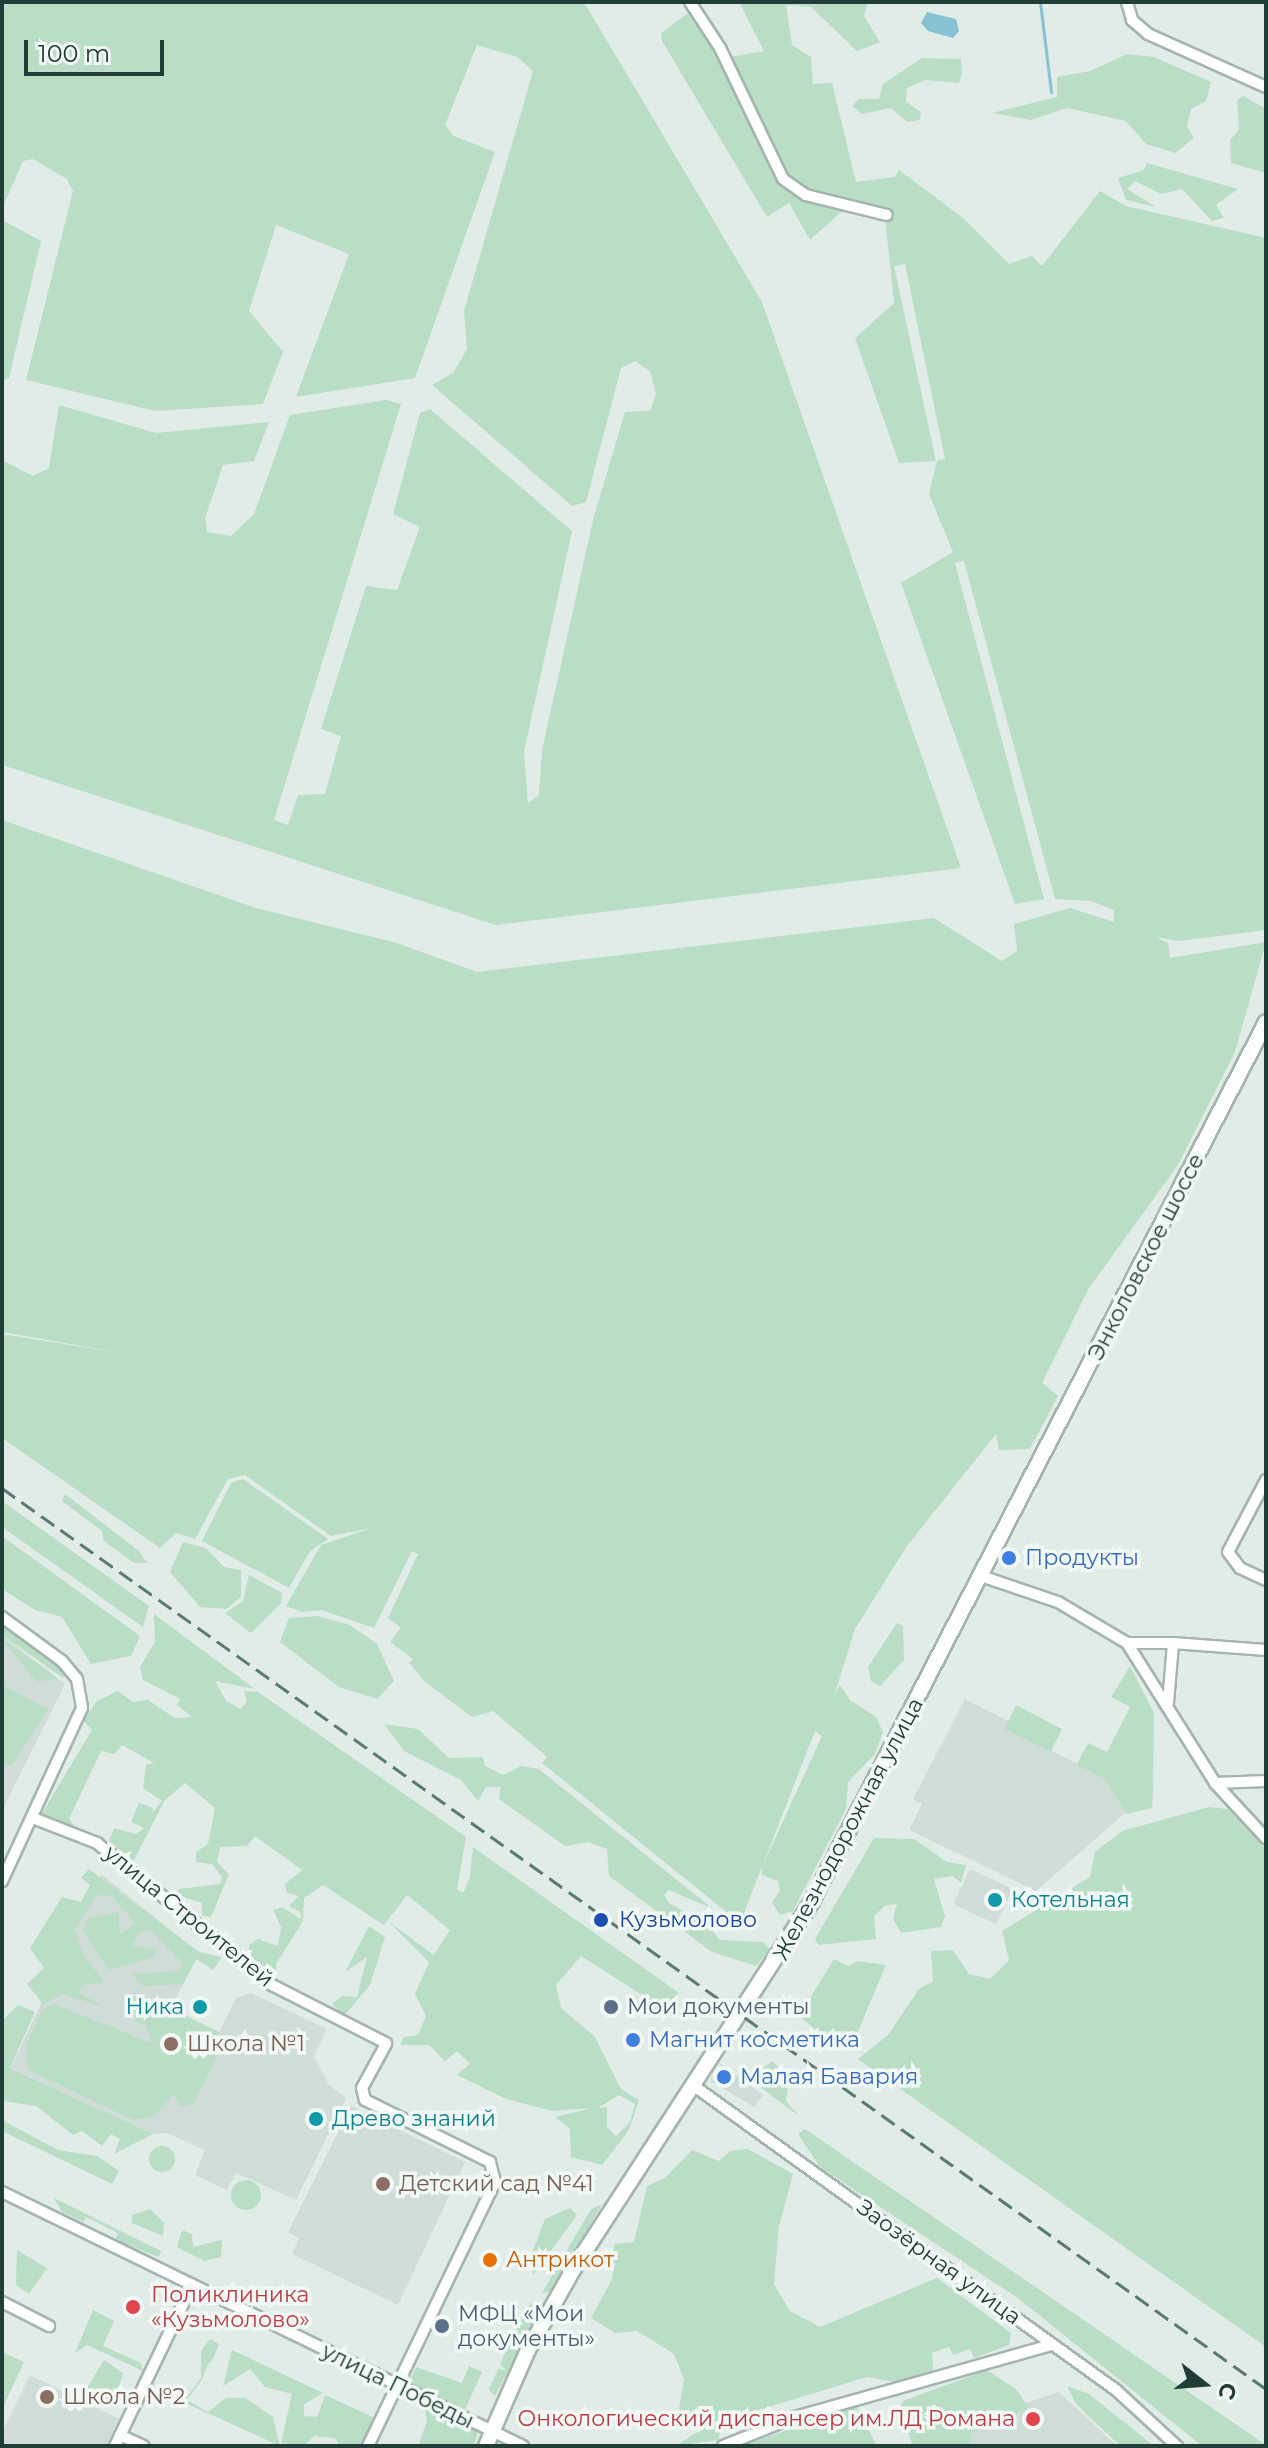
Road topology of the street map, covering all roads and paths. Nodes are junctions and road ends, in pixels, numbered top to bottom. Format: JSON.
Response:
{"nodes":[{"id":1,"x":690,"y":2,"type":"edge"},
{"id":2,"x":1127,"y":2,"type":"edge"},
{"id":3,"x":1266,"y":87,"type":"edge"},
{"id":4,"x":887,"y":215,"type":"dead end"},
{"id":5,"x":1266,"y":1022,"type":"edge"},
{"id":6,"x":1266,"y":1480,"type":"edge"},
{"id":7,"x":1024,"y":1492,"type":"joint"},
{"id":8,"x":981,"y":1576,"type":"junction"},
{"id":9,"x":1266,"y":1580,"type":"edge"},
{"id":10,"x":2,"y":1617,"type":"edge"},
{"id":11,"x":1127,"y":1643,"type":"junction"},
{"id":12,"x":1173,"y":1643,"type":"junction"},
{"id":13,"x":1266,"y":1650,"type":"edge"},
{"id":14,"x":1168,"y":1703,"type":"junction"},
{"id":15,"x":1266,"y":1781,"type":"edge"},
{"id":16,"x":1215,"y":1783,"type":"junction"},
{"id":17,"x":33,"y":1818,"type":"junction"},
{"id":18,"x":1266,"y":1838,"type":"edge"},
{"id":19,"x":2,"y":1881,"type":"edge"},
{"id":20,"x":694,"y":2086,"type":"junction"},
{"id":21,"x":2,"y":2192,"type":"edge"},
{"id":22,"x":192,"y":2285,"type":"junction"},
{"id":23,"x":2,"y":2302,"type":"edge"},
{"id":24,"x":49,"y":2326,"type":"dead end"},
{"id":25,"x":1052,"y":2345,"type":"junction"},
{"id":26,"x":397,"y":2386,"type":"junction"},
{"id":27,"x":120,"y":2435,"type":"junction"},
{"id":28,"x":490,"y":2439,"type":"edge"},
{"id":29,"x":115,"y":2446,"type":"edge"},
{"id":30,"x":144,"y":2446,"type":"edge"},
{"id":31,"x":368,"y":2446,"type":"edge"},
{"id":32,"x":523,"y":2446,"type":"edge"},
{"id":33,"x":723,"y":2446,"type":"edge"},
{"id":34,"x":1177,"y":2446,"type":"edge"}],
"edges":[{"from":1,"to":4,"type":"street"},
{"from":2,"to":3,"type":"street"},
{"from":5,"to":7,"type":"main road","name":"Энколовское шоссе"},
{"from":6,"to":9,"type":"street"},
{"from":7,"to":8,"type":"main road","name":"Железнодорожная улица"},
{"from":8,"to":11,"type":"street"},
{"from":8,"to":20,"type":"main road","name":"Железнодорожная улица"},
{"from":10,"to":17,"type":"street"},
{"from":11,"to":12,"type":"street"},
{"from":11,"to":14,"type":"street"},
{"from":12,"to":13,"type":"street"},
{"from":12,"to":14,"type":"street"},
{"from":14,"to":16,"type":"street"},
{"from":15,"to":16,"type":"street"},
{"from":16,"to":18,"type":"street"},
{"from":17,"to":19,"type":"street"},
{"from":17,"to":26,"type":"street","name":"улица Строителей"},
{"from":20,"to":25,"type":"street","name":"Заозёрная улица"},
{"from":20,"to":28,"type":"main road","name":"Железнодорожная улица"},
{"from":21,"to":22,"type":"street","name":"улица Победы"},
{"from":22,"to":26,"type":"street","name":"улица Победы"},
{"from":22,"to":27,"type":"street"},
{"from":23,"to":24,"type":"street"},
{"from":25,"to":33,"type":"street"},
{"from":25,"to":34,"type":"street","name":"Заозёрная улица"},
{"from":26,"to":28,"type":"street","name":"улица Победы"},
{"from":26,"to":31,"type":"street"},
{"from":27,"to":29,"type":"street"},
{"from":27,"to":30,"type":"street"},
{"from":28,"to":32,"type":"street","name":"улица Победы"}]}
